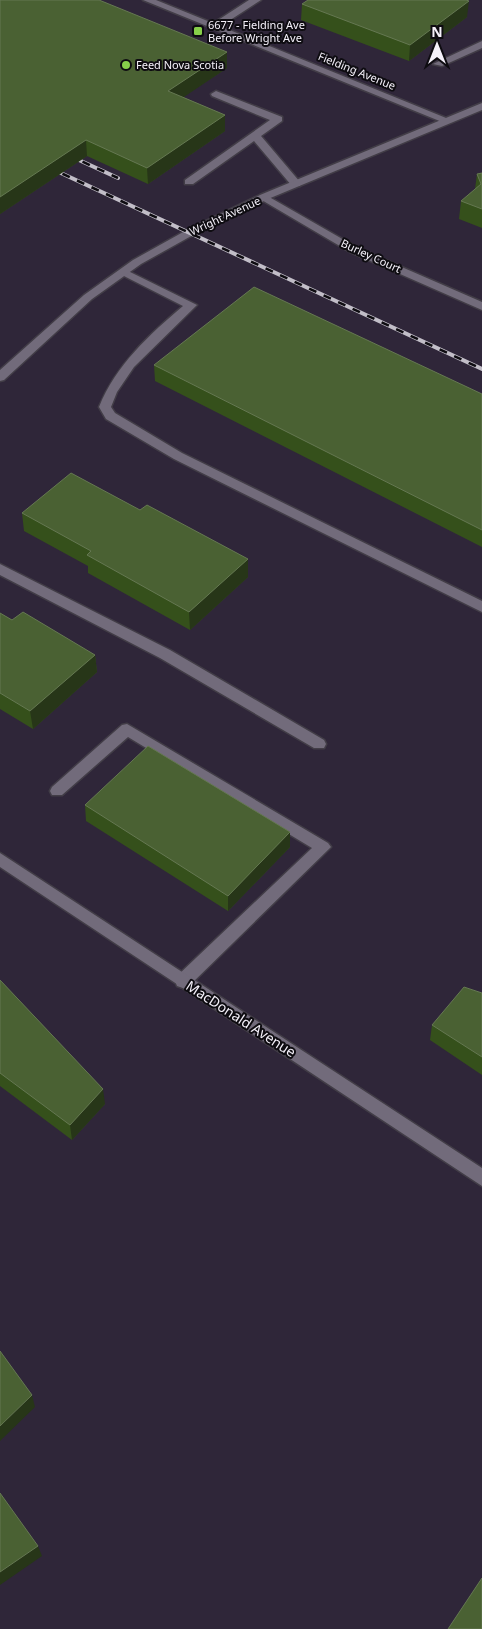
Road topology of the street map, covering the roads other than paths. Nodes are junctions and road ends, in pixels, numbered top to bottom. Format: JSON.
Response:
{"nodes":[{"id":1,"x":148,"y":0,"type":"edge"},
{"id":2,"x":256,"y":0,"type":"edge"},
{"id":3,"x":214,"y":26,"type":"junction"},
{"id":4,"x":482,"y":44,"type":"edge"},
{"id":5,"x":438,"y":64,"type":"dead end"},
{"id":6,"x":216,"y":94,"type":"dead end"},
{"id":7,"x":482,"y":106,"type":"edge"},
{"id":8,"x":446,"y":120,"type":"junction"},
{"id":9,"x":255,"y":135,"type":"junction"},
{"id":10,"x":189,"y":182,"type":"dead end"},
{"id":11,"x":296,"y":184,"type":"junction"},
{"id":12,"x":264,"y":197,"type":"junction"},
{"id":13,"x":124,"y":272,"type":"junction"},
{"id":14,"x":482,"y":306,"type":"edge"},
{"id":15,"x":0,"y":377,"type":"edge"},
{"id":16,"x":0,"y":569,"type":"edge"},
{"id":17,"x":482,"y":607,"type":"edge"},
{"id":18,"x":319,"y":744,"type":"dead end"},
{"id":19,"x":57,"y":791,"type":"dead end"},
{"id":20,"x":0,"y":859,"type":"edge"},
{"id":21,"x":184,"y":981,"type":"junction"},
{"id":22,"x":482,"y":1178,"type":"edge"}],
"edges":[{"from":1,"to":3,"type":"street","name":"Fielding Avenue"},
{"from":2,"to":3,"type":"street"},
{"from":3,"to":8,"type":"street","name":"Fielding Avenue"},
{"from":4,"to":5,"type":"street"},
{"from":6,"to":9,"type":"street"},
{"from":7,"to":8,"type":"street","name":"Wright Avenue"},
{"from":8,"to":11,"type":"street","name":"Wright Avenue"},
{"from":9,"to":10,"type":"street"},
{"from":9,"to":11,"type":"street"},
{"from":11,"to":12,"type":"street","name":"Wright Avenue"},
{"from":12,"to":13,"type":"street","name":"Wright Avenue"},
{"from":12,"to":14,"type":"street","name":"Burley Court"},
{"from":13,"to":15,"type":"street","name":"Wright Avenue"},
{"from":13,"to":17,"type":"street"},
{"from":16,"to":18,"type":"street"},
{"from":19,"to":21,"type":"street"},
{"from":20,"to":21,"type":"street","name":"MacDonald Avenue"},
{"from":21,"to":22,"type":"street","name":"MacDonald Avenue"}]}
